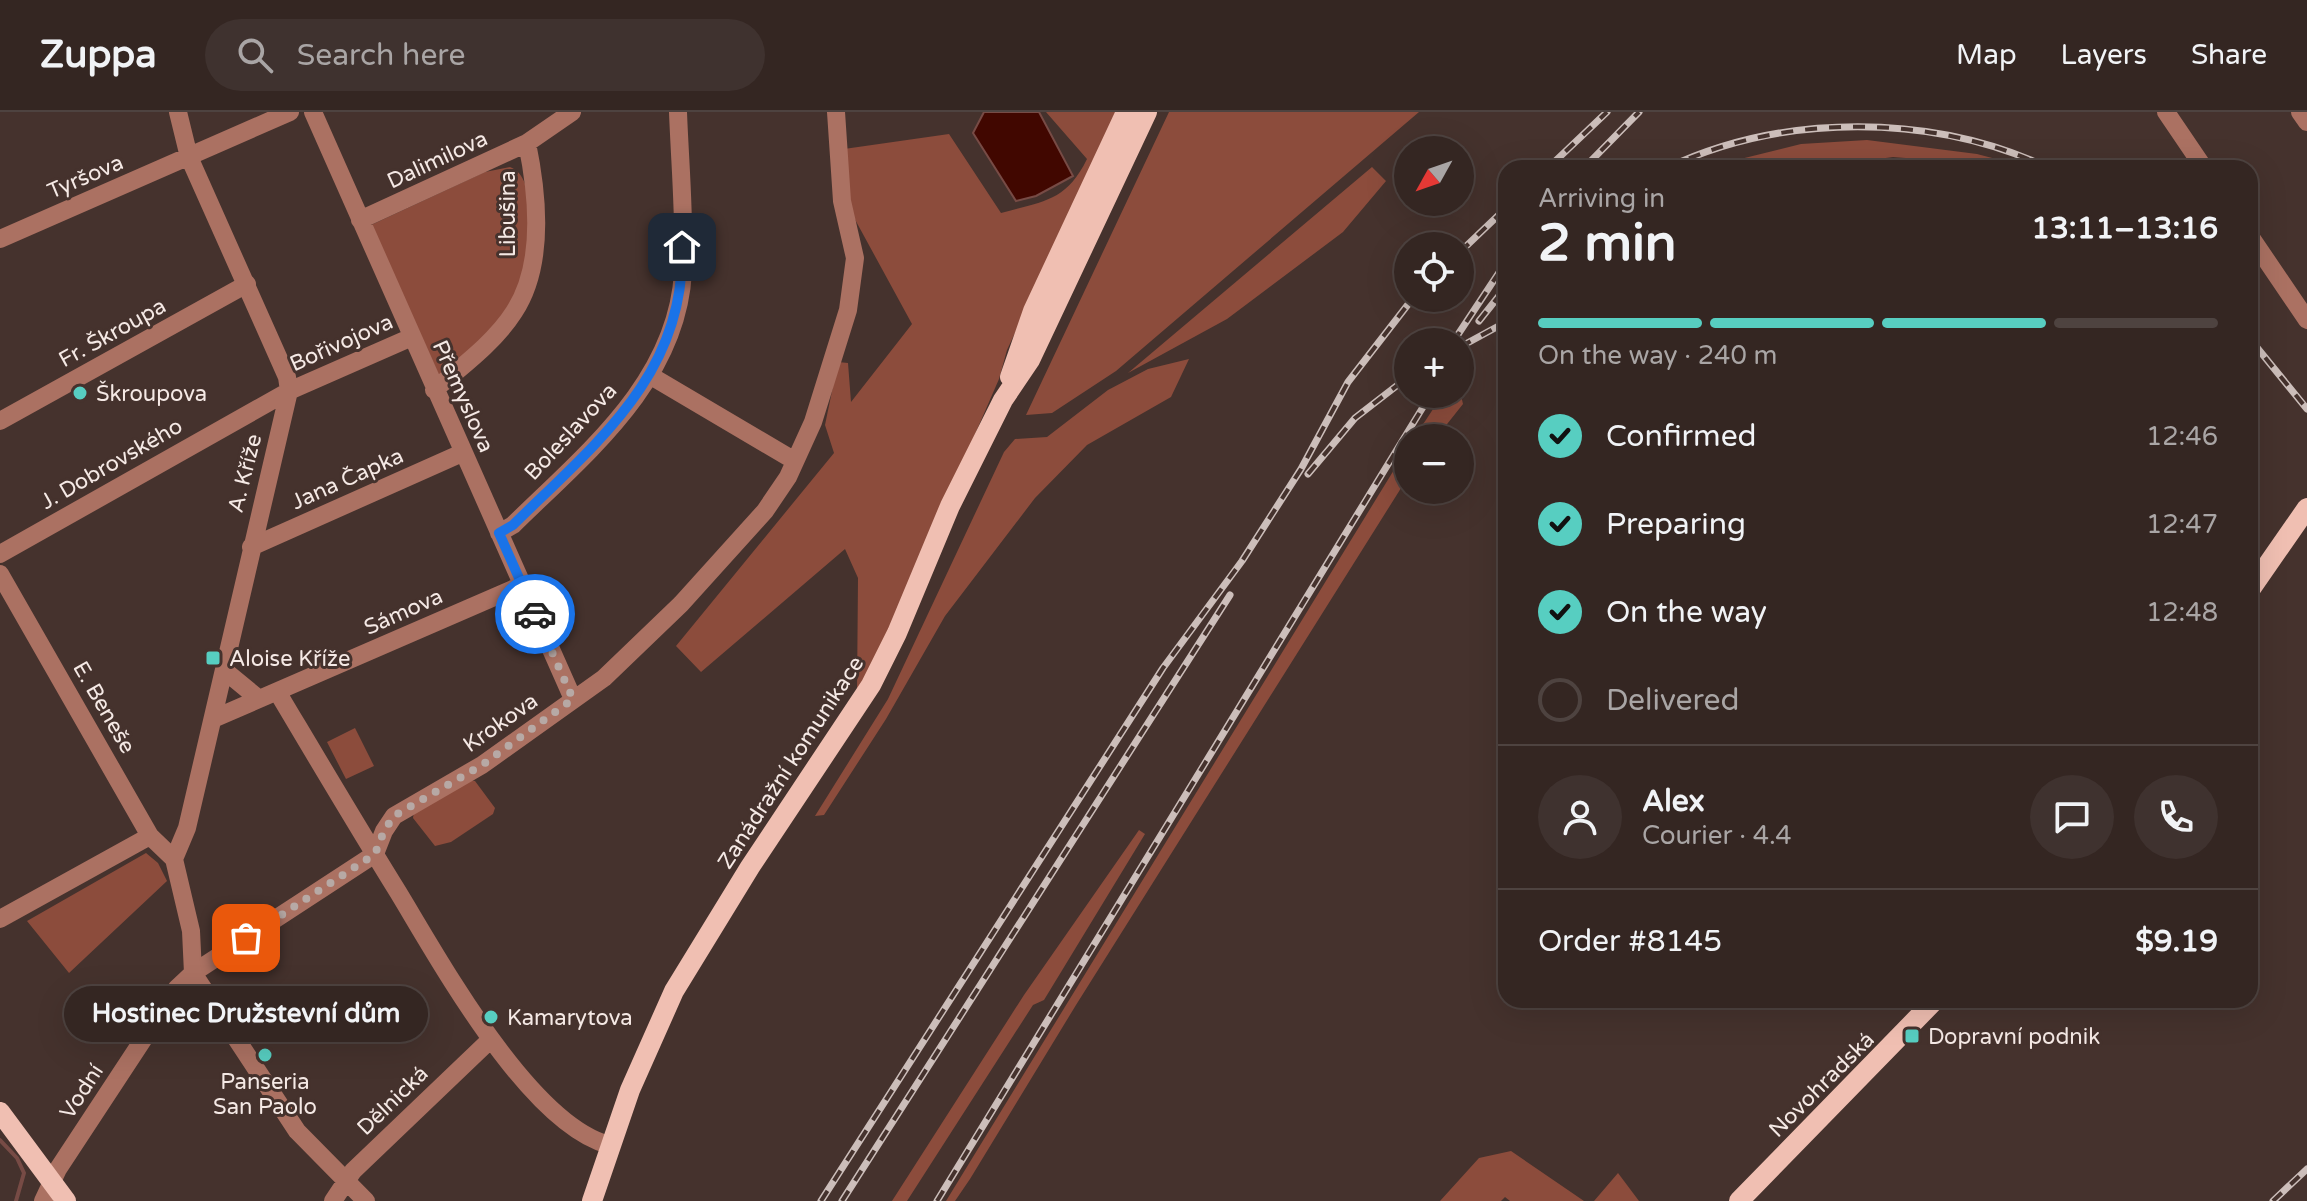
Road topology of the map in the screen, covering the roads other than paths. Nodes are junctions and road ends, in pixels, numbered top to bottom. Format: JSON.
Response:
{"nodes":[{"id":1,"x":178,"y":112,"type":"edge"},
{"id":2,"x":290,"y":112,"type":"edge"},
{"id":3,"x":313,"y":112,"type":"edge"},
{"id":4,"x":572,"y":112,"type":"edge"},
{"id":5,"x":678,"y":112,"type":"edge"},
{"id":6,"x":836,"y":112,"type":"edge"},
{"id":7,"x":1126,"y":112,"type":"edge"},
{"id":8,"x":1147,"y":112,"type":"edge"},
{"id":9,"x":2166,"y":112,"type":"edge"},
{"id":10,"x":2300,"y":112,"type":"edge"},
{"id":11,"x":2307,"y":122,"type":"edge"},
{"id":12,"x":527,"y":143,"type":"junction"},
{"id":13,"x":189,"y":157,"type":"junction"},
{"id":14,"x":2199,"y":160,"type":"edge"},
{"id":15,"x":360,"y":220,"type":"junction"},
{"id":16,"x":0,"y":239,"type":"edge"},
{"id":17,"x":2258,"y":248,"type":"edge"},
{"id":18,"x":247,"y":284,"type":"junction"},
{"id":19,"x":2307,"y":320,"type":"edge"},
{"id":20,"x":412,"y":337,"type":"junction"},
{"id":21,"x":651,"y":376,"type":"junction"},
{"id":22,"x":434,"y":390,"type":"junction"},
{"id":23,"x":289,"y":391,"type":"junction"},
{"id":24,"x":1003,"y":400,"type":"junction"},
{"id":25,"x":0,"y":421,"type":"edge"},
{"id":26,"x":462,"y":453,"type":"junction"},
{"id":27,"x":795,"y":461,"type":"junction"},
{"id":28,"x":2307,"y":508,"type":"edge"},
{"id":29,"x":499,"y":533,"type":"junction"},
{"id":30,"x":251,"y":547,"type":"junction"},
{"id":31,"x":0,"y":554,"type":"edge"},
{"id":32,"x":0,"y":574,"type":"edge"},
{"id":33,"x":2258,"y":578,"type":"edge"},
{"id":34,"x":522,"y":585,"type":"junction"},
{"id":35,"x":225,"y":671,"type":"junction"},
{"id":36,"x":278,"y":693,"type":"junction"},
{"id":37,"x":259,"y":699,"type":"junction"},
{"id":38,"x":573,"y":699,"type":"junction"},
{"id":39,"x":213,"y":719,"type":"junction"},
{"id":40,"x":150,"y":836,"type":"junction"},
{"id":41,"x":375,"y":854,"type":"junction"},
{"id":42,"x":174,"y":859,"type":"junction"},
{"id":43,"x":0,"y":919,"type":"edge"},
{"id":44,"x":193,"y":973,"type":"junction"},
{"id":45,"x":1927,"y":1008,"type":"edge"},
{"id":46,"x":490,"y":1040,"type":"junction"},
{"id":47,"x":0,"y":1112,"type":"edge"},
{"id":48,"x":609,"y":1145,"type":"junction"},
{"id":49,"x":52,"y":1182,"type":"junction"},
{"id":50,"x":347,"y":1182,"type":"junction"},
{"id":51,"x":43,"y":1201,"type":"edge"},
{"id":52,"x":66,"y":1201,"type":"edge"},
{"id":53,"x":333,"y":1201,"type":"edge"},
{"id":54,"x":366,"y":1201,"type":"edge"},
{"id":55,"x":592,"y":1201,"type":"edge"},
{"id":56,"x":1739,"y":1201,"type":"edge"}],
"edges":[{"from":1,"to":13,"type":"street"},
{"from":2,"to":13,"type":"street","name":"Tyršova"},
{"from":3,"to":15,"type":"street","name":"Přemyslova"},
{"from":4,"to":12,"type":"street","name":"Dalimilova"},
{"from":5,"to":21,"type":"street","name":"Boleslavova"},
{"from":6,"to":27,"type":"street","name":"Krokova"},
{"from":7,"to":24,"type":"main road","name":"Zanádražní komunikace"},
{"from":8,"to":24,"type":"main road","name":"Zanádražní komunikace"},
{"from":9,"to":14,"type":"street"},
{"from":10,"to":11,"type":"street"},
{"from":12,"to":15,"type":"street","name":"Dalimilova"},
{"from":12,"to":22,"type":"street","name":"Libušina"},
{"from":13,"to":16,"type":"street","name":"Tyršova"},
{"from":13,"to":18,"type":"street"},
{"from":15,"to":20,"type":"street","name":"Přemyslova"},
{"from":17,"to":19,"type":"street"},
{"from":18,"to":23,"type":"street"},
{"from":18,"to":25,"type":"street","name":"Fr. Škroupa"},
{"from":20,"to":22,"type":"street","name":"Přemyslova"},
{"from":20,"to":23,"type":"street","name":"Bořivojova"},
{"from":21,"to":27,"type":"street"},
{"from":21,"to":29,"type":"street","name":"Boleslavova"},
{"from":22,"to":26,"type":"street","name":"Přemyslova"},
{"from":23,"to":30,"type":"street","name":"A. Kříže"},
{"from":23,"to":31,"type":"street","name":"J. Dobrovského"},
{"from":24,"to":48,"type":"main road","name":"Zanádražní komunikace"},
{"from":26,"to":29,"type":"street","name":"Přemyslova"},
{"from":26,"to":30,"type":"street","name":"Jana Čapka"},
{"from":27,"to":38,"type":"street","name":"Krokova"},
{"from":28,"to":33,"type":"main road"},
{"from":29,"to":34,"type":"street","name":"Přemyslova"},
{"from":30,"to":35,"type":"street","name":"A. Kříže"},
{"from":32,"to":40,"type":"street","name":"E. Beneše"},
{"from":34,"to":36,"type":"street","name":"Sámova"},
{"from":34,"to":38,"type":"street","name":"Přemyslova"},
{"from":35,"to":37,"type":"street"},
{"from":35,"to":39,"type":"street","name":"A. Kříže"},
{"from":36,"to":37,"type":"street","name":"Sámova"},
{"from":36,"to":41,"type":"street"},
{"from":37,"to":39,"type":"street","name":"Sámova"},
{"from":38,"to":41,"type":"street","name":"Krokova"},
{"from":39,"to":42,"type":"street","name":"A. Kříže"},
{"from":40,"to":42,"type":"street","name":"E. Beneše"},
{"from":40,"to":43,"type":"street"},
{"from":41,"to":44,"type":"street"},
{"from":41,"to":46,"type":"street"},
{"from":42,"to":44,"type":"street"},
{"from":44,"to":49,"type":"street","name":"Vodní"},
{"from":44,"to":50,"type":"street"},
{"from":45,"to":56,"type":"main road","name":"Novohradská"},
{"from":46,"to":48,"type":"street"},
{"from":46,"to":50,"type":"street","name":"Dělnická"},
{"from":47,"to":49,"type":"main road"},
{"from":48,"to":55,"type":"main road","name":"Zanádražní komunikace"},
{"from":49,"to":51,"type":"street","name":"Vodní"},
{"from":49,"to":52,"type":"main road"},
{"from":50,"to":53,"type":"street","name":"Dělnická"},
{"from":50,"to":54,"type":"street"}]}
